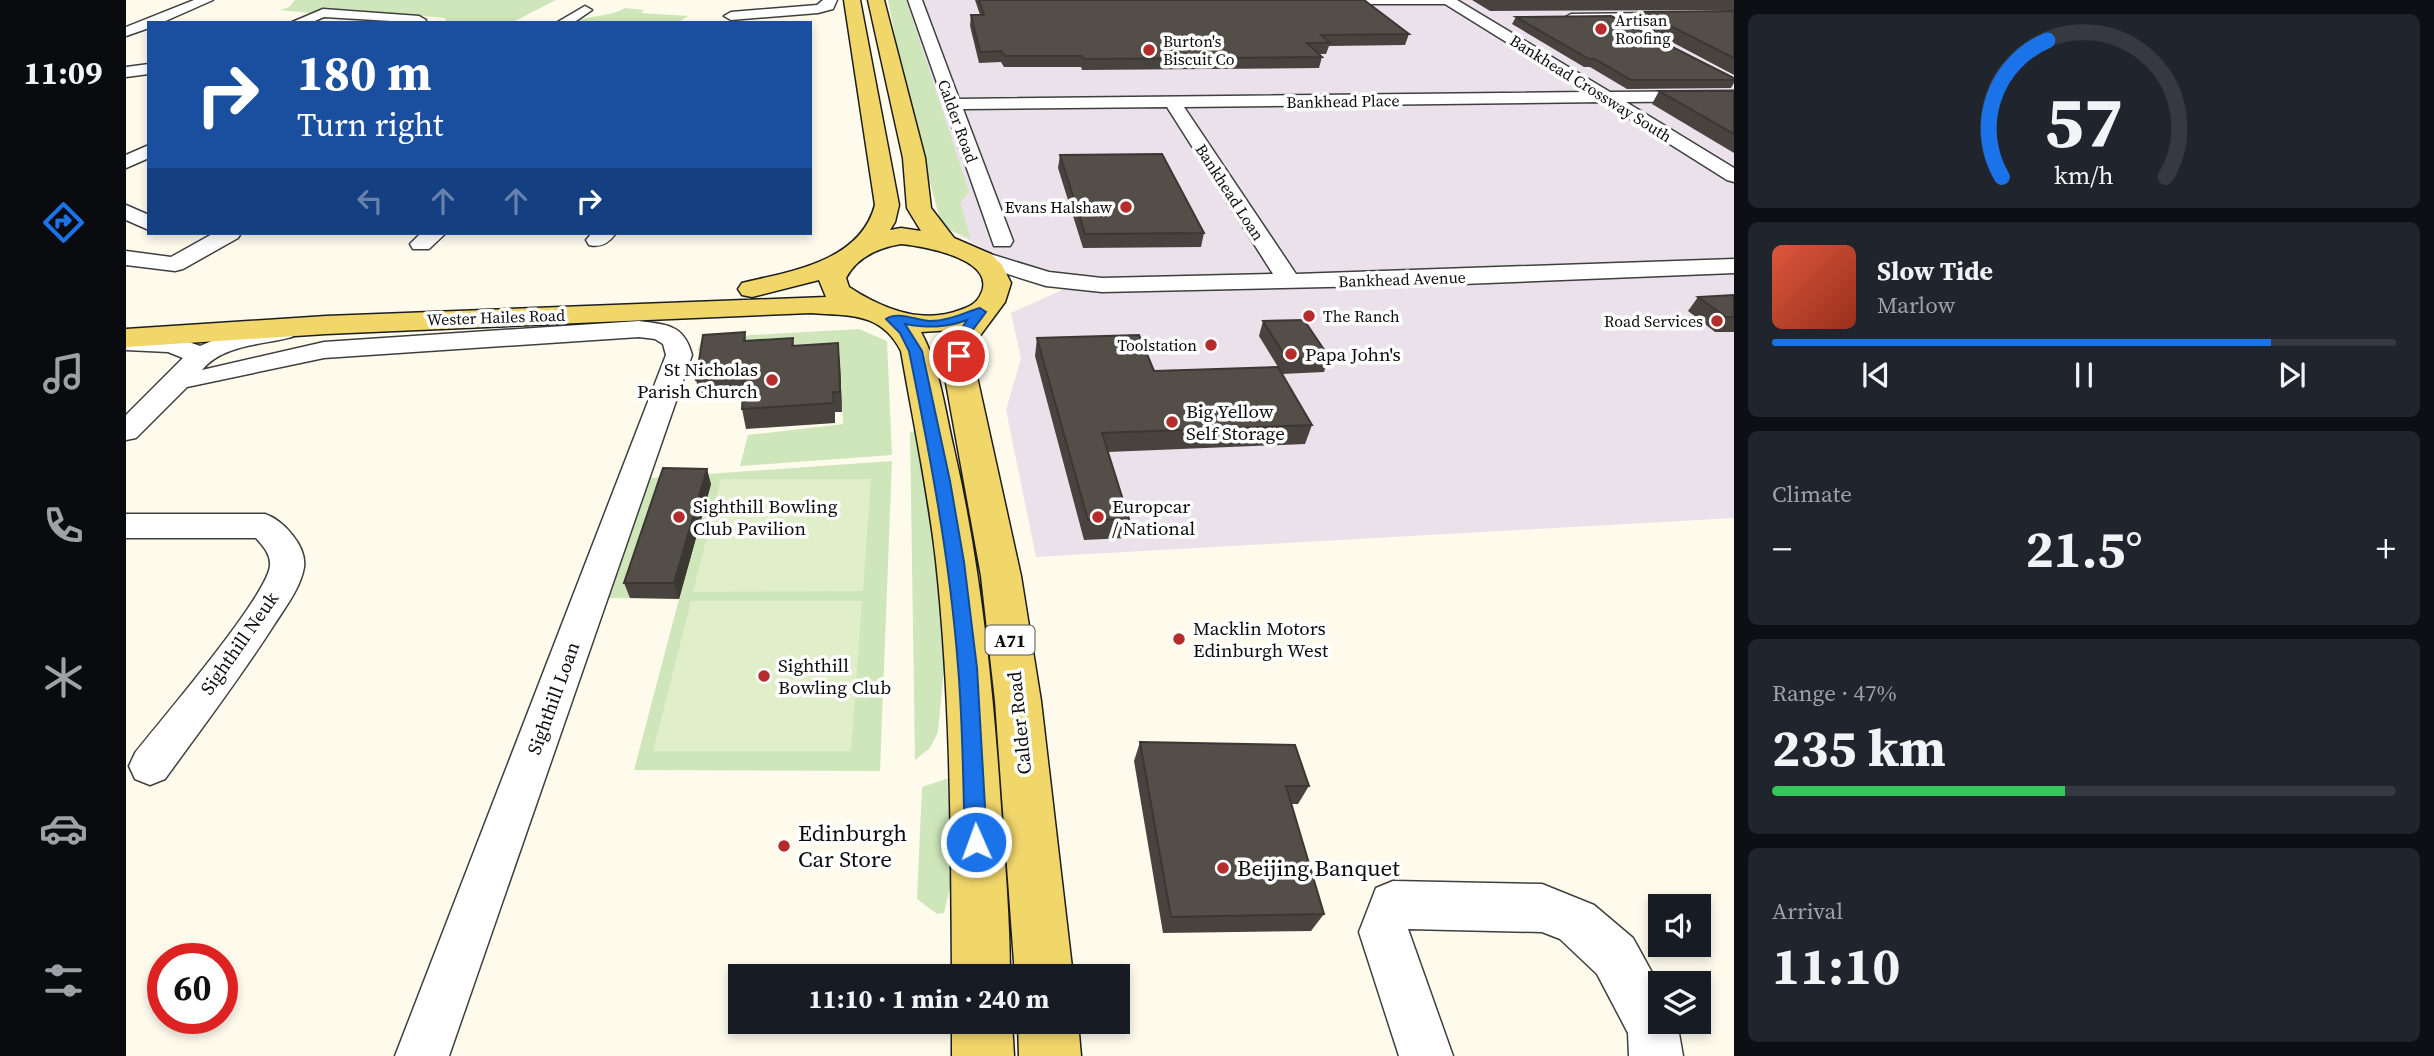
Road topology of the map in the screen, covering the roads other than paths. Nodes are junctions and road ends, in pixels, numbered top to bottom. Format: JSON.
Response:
{"nodes":[{"id":1,"x":206,"y":0,"type":"edge"},
{"id":2,"x":735,"y":0,"type":"edge"},
{"id":3,"x":830,"y":0,"type":"edge"},
{"id":4,"x":852,"y":0,"type":"edge"},
{"id":5,"x":876,"y":0,"type":"edge"},
{"id":6,"x":915,"y":0,"type":"edge"},
{"id":7,"x":1283,"y":0,"type":"edge"},
{"id":8,"x":1448,"y":0,"type":"edge"},
{"id":9,"x":1574,"y":0,"type":"edge"},
{"id":10,"x":585,"y":10,"type":"dead end"},
{"id":11,"x":1733,"y":16,"type":"edge"},
{"id":12,"x":1477,"y":18,"type":"junction"},
{"id":13,"x":1504,"y":18,"type":"dead end"},
{"id":14,"x":1556,"y":18,"type":"edge"},
{"id":15,"x":1608,"y":18,"type":"junction"},
{"id":16,"x":731,"y":19,"type":"edge"},
{"id":17,"x":154,"y":21,"type":"edge"},
{"id":18,"x":302,"y":21,"type":"edge"},
{"id":19,"x":412,"y":21,"type":"edge"},
{"id":20,"x":566,"y":21,"type":"edge"},
{"id":21,"x":147,"y":24,"type":"edge"},
{"id":22,"x":1633,"y":30,"type":"edge"},
{"id":23,"x":126,"y":32,"type":"edge"},
{"id":24,"x":147,"y":69,"type":"edge"},
{"id":25,"x":126,"y":72,"type":"edge"},
{"id":26,"x":1734,"y":96,"type":"edge"},
{"id":27,"x":1606,"y":98,"type":"junction"},
{"id":28,"x":1172,"y":102,"type":"junction"},
{"id":29,"x":952,"y":104,"type":"junction"},
{"id":30,"x":147,"y":152,"type":"edge"},
{"id":31,"x":126,"y":162,"type":"edge"},
{"id":32,"x":1734,"y":176,"type":"edge"},
{"id":33,"x":147,"y":206,"type":"edge"},
{"id":34,"x":126,"y":211,"type":"edge"},
{"id":35,"x":147,"y":223,"type":"edge"},
{"id":36,"x":226,"y":235,"type":"edge"},
{"id":37,"x":943,"y":241,"type":"junction"},
{"id":38,"x":1002,"y":241,"type":"dead end"},
{"id":39,"x":855,"y":253,"type":"junction"},
{"id":40,"x":974,"y":256,"type":"junction"},
{"id":41,"x":126,"y":258,"type":"edge"},
{"id":42,"x":1734,"y":266,"type":"edge"},
{"id":43,"x":1289,"y":281,"type":"junction"},
{"id":44,"x":1070,"y":284,"type":"junction"},
{"id":45,"x":986,"y":306,"type":"junction"},
{"id":46,"x":879,"y":314,"type":"junction"},
{"id":47,"x":126,"y":320,"type":"edge"},
{"id":48,"x":326,"y":325,"type":"junction"},
{"id":49,"x":126,"y":340,"type":"edge"},
{"id":50,"x":675,"y":340,"type":"joint"},
{"id":51,"x":200,"y":355,"type":"junction"},
{"id":52,"x":180,"y":379,"type":"junction"},
{"id":53,"x":126,"y":431,"type":"edge"},
{"id":54,"x":126,"y":526,"type":"edge"},
{"id":55,"x":152,"y":766,"type":"edge"},
{"id":56,"x":980,"y":964,"type":"edge"},
{"id":57,"x":1043,"y":964,"type":"edge"},
{"id":58,"x":982,"y":1034,"type":"edge"},
{"id":59,"x":1049,"y":1034,"type":"edge"},
{"id":60,"x":422,"y":1056,"type":"edge"},
{"id":61,"x":983,"y":1056,"type":"edge"},
{"id":62,"x":1051,"y":1056,"type":"edge"},
{"id":63,"x":1426,"y":1056,"type":"edge"},
{"id":64,"x":1656,"y":1056,"type":"edge"}],
"edges":[{"from":1,"to":17,"type":"street"},
{"from":2,"to":16,"type":"street"},
{"from":3,"to":16,"type":"street"},
{"from":4,"to":39,"type":"main road","number":"A71"},
{"from":5,"to":37,"type":"main road"},
{"from":6,"to":29,"type":"street","name":"Calder Road"},
{"from":7,"to":8,"type":"street"},
{"from":8,"to":12,"type":"street","name":"Bankhead Crossway South"},
{"from":9,"to":15,"type":"street"},
{"from":10,"to":20,"type":"street"},
{"from":11,"to":15,"type":"street"},
{"from":12,"to":13,"type":"street"},
{"from":12,"to":27,"type":"street","name":"Bankhead Crossway South"},
{"from":14,"to":15,"type":"street"},
{"from":15,"to":22,"type":"street"},
{"from":18,"to":19,"type":"street"},
{"from":21,"to":23,"type":"street"},
{"from":24,"to":25,"type":"street"},
{"from":26,"to":27,"type":"street","name":"Bankhead Place"},
{"from":27,"to":28,"type":"street","name":"Bankhead Place"},
{"from":27,"to":32,"type":"street","name":"Bankhead Crossway South"},
{"from":28,"to":29,"type":"street","name":"Bankhead Place"},
{"from":28,"to":43,"type":"street","name":"Bankhead Loan"},
{"from":29,"to":38,"type":"street","name":"Calder Road"},
{"from":30,"to":31,"type":"street"},
{"from":33,"to":34,"type":"street"},
{"from":34,"to":35,"type":"street"},
{"from":36,"to":41,"type":"street"},
{"from":37,"to":39,"type":"main road","name":"Wester Hailes Road"},
{"from":37,"to":40,"type":"main road"},
{"from":39,"to":46,"type":"main road","number":"A71"},
{"from":39,"to":47,"type":"main road","name":"Wester Hailes Road"},
{"from":40,"to":44,"type":"street","name":"Bankhead Avenue"},
{"from":40,"to":45,"type":"main road"},
{"from":42,"to":43,"type":"street","name":"Bankhead Avenue"},
{"from":43,"to":44,"type":"street","name":"Bankhead Avenue"},
{"from":44,"to":45,"type":"street","name":"Bankhead Avenue"},
{"from":45,"to":46,"type":"main road","number":"A71"},
{"from":45,"to":57,"type":"main road","name":"Calder Road","number":"A71"},
{"from":46,"to":48,"type":"main road","name":"Wester Hailes Road"},
{"from":46,"to":56,"type":"main road","number":"A71"},
{"from":48,"to":49,"type":"main road","name":"Wester Hailes Road"},
{"from":48,"to":51,"type":"street"},
{"from":49,"to":51,"type":"street"},
{"from":50,"to":52,"type":"street","name":"Wester Hailes Road"},
{"from":50,"to":60,"type":"street","name":"Sighthill Loan"},
{"from":51,"to":52,"type":"street"},
{"from":52,"to":53,"type":"street"},
{"from":54,"to":55,"type":"street","name":"Sighthill Neuk"},
{"from":58,"to":61,"type":"main road"},
{"from":59,"to":62,"type":"main road"},
{"from":63,"to":64,"type":"street"}]}
